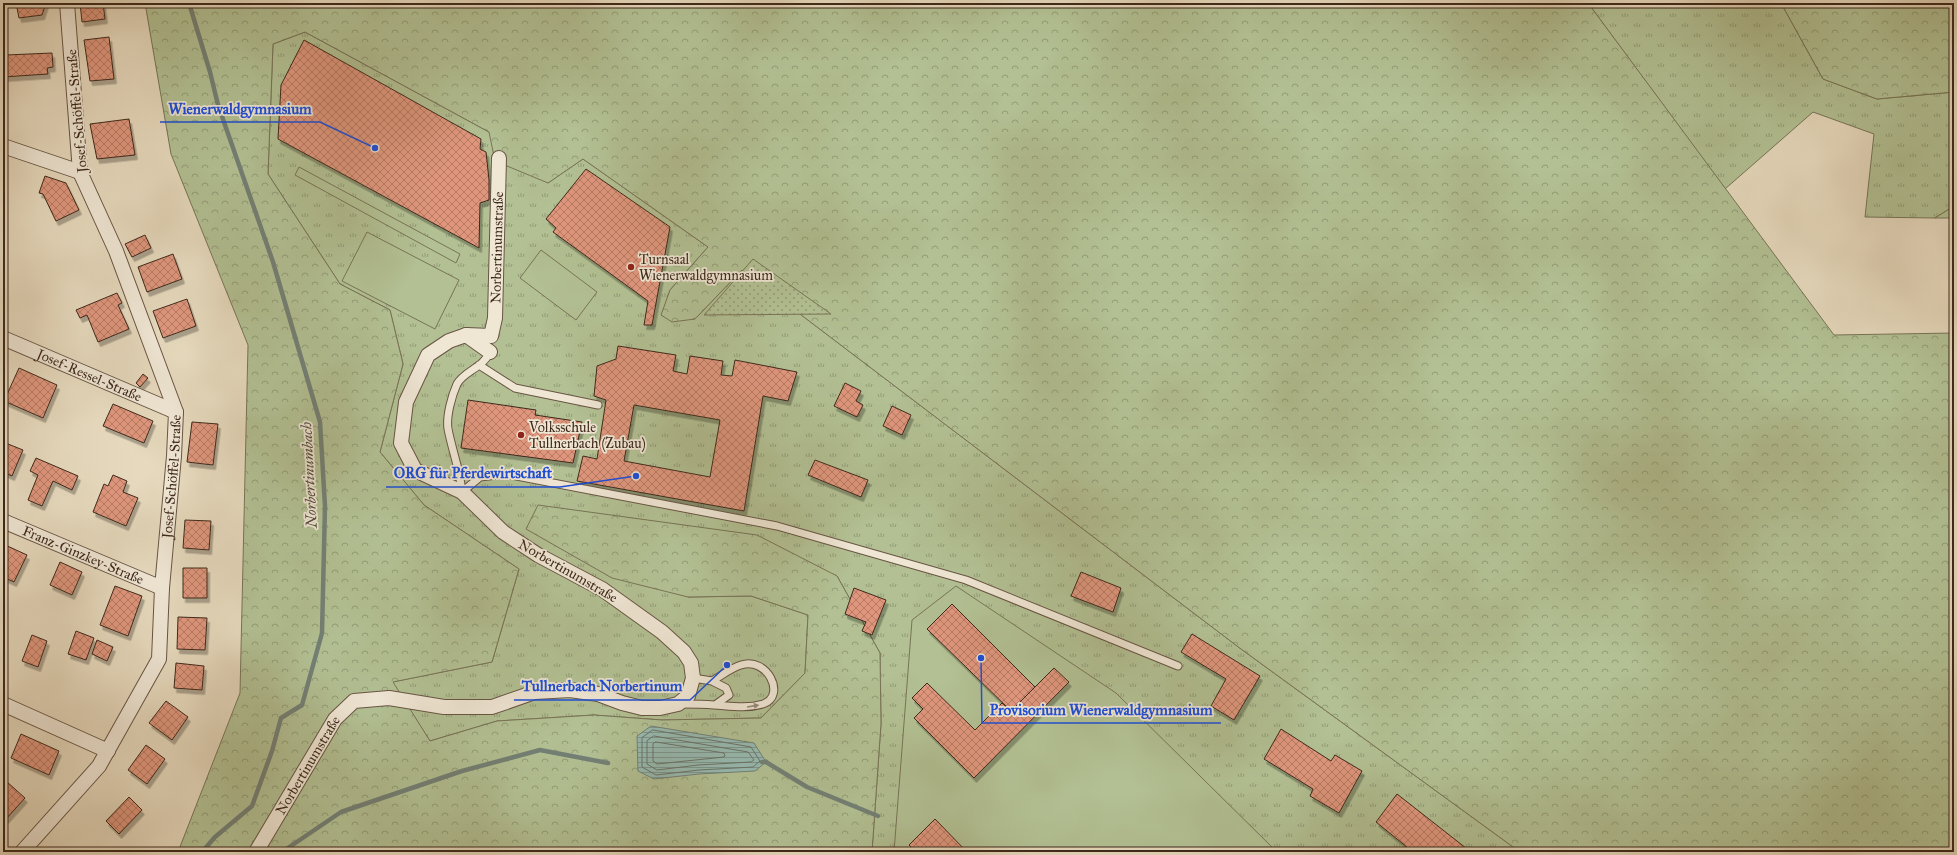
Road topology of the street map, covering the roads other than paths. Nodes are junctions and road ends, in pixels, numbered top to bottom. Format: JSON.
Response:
{"nodes":[{"id":1,"x":67,"y":3,"type":"edge"},
{"id":2,"x":3,"y":146,"type":"edge"},
{"id":3,"x":499,"y":158,"type":"dead end"},
{"id":4,"x":80,"y":172,"type":"junction"},
{"id":5,"x":466,"y":335,"type":"junction"},
{"id":6,"x":3,"y":338,"type":"edge"},
{"id":7,"x":490,"y":352,"type":"joint"},
{"id":8,"x":479,"y":365,"type":"junction"},
{"id":9,"x":598,"y":405,"type":"dead end"},
{"id":10,"x":176,"y":412,"type":"junction"},
{"id":11,"x":462,"y":492,"type":"junction"},
{"id":12,"x":3,"y":521,"type":"edge"},
{"id":13,"x":162,"y":588,"type":"junction"},
{"id":14,"x":1178,"y":666,"type":"dead end"},
{"id":15,"x":693,"y":678,"type":"junction"},
{"id":16,"x":712,"y":681,"type":"junction"},
{"id":17,"x":3,"y":704,"type":"edge"},
{"id":18,"x":678,"y":704,"type":"junction"},
{"id":19,"x":714,"y":705,"type":"junction"},
{"id":20,"x":108,"y":750,"type":"junction"},
{"id":21,"x":22,"y":852,"type":"edge"},
{"id":22,"x":256,"y":852,"type":"edge"}],
"edges":[{"from":1,"to":4,"type":"street","name":"Josef-Schöffel-Straße"},
{"from":2,"to":4,"type":"street"},
{"from":3,"to":5,"type":"street","name":"Norbertinumstraße"},
{"from":4,"to":10,"type":"street","name":"Josef-Schöffel-Straße"},
{"from":5,"to":7,"type":"street"},
{"from":5,"to":11,"type":"street","name":"Norbertinumstraße"},
{"from":6,"to":10,"type":"street","name":"Josef-Ressel-Straße"},
{"from":7,"to":8,"type":"lane"},
{"from":8,"to":9,"type":"lane"},
{"from":8,"to":11,"type":"lane"},
{"from":10,"to":13,"type":"street","name":"Josef-Schöffel-Straße"},
{"from":11,"to":14,"type":"lane"},
{"from":11,"to":15,"type":"street","name":"Norbertinumstraße"},
{"from":12,"to":13,"type":"street","name":"Franz-Ginzkey-Straße"},
{"from":13,"to":20,"type":"street","name":"Josef-Schöffel-Straße"},
{"from":15,"to":16,"type":"lane"},
{"from":15,"to":18,"type":"street"},
{"from":16,"to":19,"type":"lane"},
{"from":19,"to":16,"type":"lane","one_way":true},
{"from":17,"to":20,"type":"street"},
{"from":18,"to":19,"type":"lane"},
{"from":18,"to":22,"type":"street","name":"Norbertinumstraße"},
{"from":20,"to":21,"type":"street","name":"Josef-Schöffel-Straße"}]}
